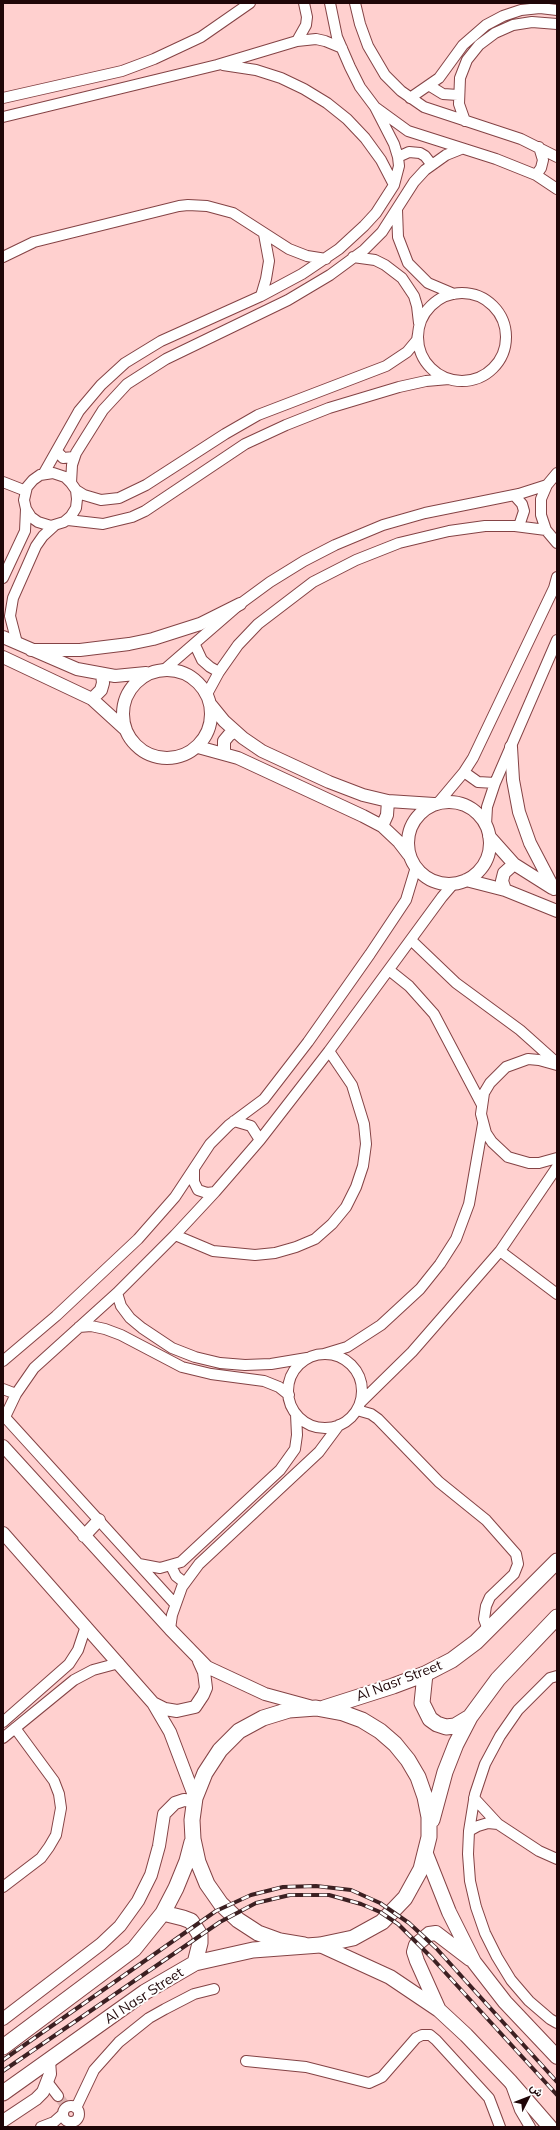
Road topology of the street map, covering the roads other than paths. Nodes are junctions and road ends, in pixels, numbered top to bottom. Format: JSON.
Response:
{"nodes":[{"id":1,"x":250,"y":3,"type":"edge"},
{"id":2,"x":304,"y":3,"type":"edge"},
{"id":3,"x":330,"y":3,"type":"edge"},
{"id":4,"x":355,"y":3,"type":"edge"},
{"id":5,"x":557,"y":10,"type":"edge"},
{"id":6,"x":557,"y":24,"type":"edge"},
{"id":7,"x":297,"y":41,"type":"junction"},
{"id":8,"x":342,"y":48,"type":"junction"},
{"id":9,"x":217,"y":65,"type":"junction"},
{"id":10,"x":430,"y":86,"type":"junction"},
{"id":11,"x":458,"y":95,"type":"junction"},
{"id":12,"x":3,"y":98,"type":"edge"},
{"id":13,"x":410,"y":98,"type":"junction"},
{"id":14,"x":375,"y":107,"type":"junction"},
{"id":15,"x":3,"y":117,"type":"edge"},
{"id":16,"x":465,"y":121,"type":"junction"},
{"id":17,"x":539,"y":148,"type":"junction"},
{"id":18,"x":461,"y":149,"type":"junction"},
{"id":19,"x":398,"y":157,"type":"junction"},
{"id":20,"x":557,"y":157,"type":"edge"},
{"id":21,"x":432,"y":164,"type":"junction"},
{"id":22,"x":536,"y":175,"type":"junction"},
{"id":23,"x":394,"y":185,"type":"junction"},
{"id":24,"x":557,"y":189,"type":"edge"},
{"id":25,"x":397,"y":209,"type":"junction"},
{"id":26,"x":264,"y":234,"type":"junction"},
{"id":27,"x":3,"y":257,"type":"edge"},
{"id":28,"x":353,"y":258,"type":"junction"},
{"id":29,"x":326,"y":259,"type":"junction"},
{"id":30,"x":454,"y":294,"type":"junction"},
{"id":31,"x":261,"y":296,"type":"junction"},
{"id":32,"x":418,"y":331,"type":"junction"},
{"id":33,"x":449,"y":379,"type":"junction"},
{"id":34,"x":57,"y":451,"type":"junction"},
{"id":35,"x":74,"y":457,"type":"junction"},
{"id":36,"x":44,"y":473,"type":"junction"},
{"id":37,"x":557,"y":473,"type":"edge"},
{"id":38,"x":3,"y":482,"type":"edge"},
{"id":39,"x":547,"y":485,"type":"junction"},
{"id":40,"x":74,"y":486,"type":"junction"},
{"id":41,"x":26,"y":491,"type":"junction"},
{"id":42,"x":514,"y":495,"type":"junction"},
{"id":43,"x":26,"y":509,"type":"junction"},
{"id":44,"x":68,"y":520,"type":"junction"},
{"id":45,"x":55,"y":525,"type":"junction"},
{"id":46,"x":519,"y":526,"type":"junction"},
{"id":47,"x":546,"y":530,"type":"junction"},
{"id":48,"x":557,"y":543,"type":"edge"},
{"id":49,"x":557,"y":577,"type":"edge"},
{"id":50,"x":3,"y":578,"type":"edge"},
{"id":51,"x":240,"y":604,"type":"junction"},
{"id":52,"x":3,"y":637,"type":"edge"},
{"id":53,"x":557,"y":640,"type":"edge"},
{"id":54,"x":17,"y":643,"type":"junction"},
{"id":55,"x":195,"y":645,"type":"junction"},
{"id":56,"x":31,"y":650,"type":"junction"},
{"id":57,"x":3,"y":657,"type":"edge"},
{"id":58,"x":165,"y":669,"type":"junction"},
{"id":59,"x":219,"y":672,"type":"junction"},
{"id":60,"x":149,"y":673,"type":"junction"},
{"id":61,"x":102,"y":674,"type":"junction"},
{"id":62,"x":92,"y":699,"type":"junction"},
{"id":63,"x":209,"y":700,"type":"junction"},
{"id":64,"x":126,"y":730,"type":"junction"},
{"id":65,"x":235,"y":731,"type":"junction"},
{"id":66,"x":198,"y":747,"type":"junction"},
{"id":67,"x":511,"y":747,"type":"junction"},
{"id":68,"x":224,"y":753,"type":"junction"},
{"id":69,"x":464,"y":772,"type":"junction"},
{"id":70,"x":495,"y":783,"type":"junction"},
{"id":71,"x":388,"y":801,"type":"junction"},
{"id":72,"x":437,"y":803,"type":"junction"},
{"id":73,"x":382,"y":826,"type":"junction"},
{"id":74,"x":488,"y":830,"type":"junction"},
{"id":75,"x":413,"y":862,"type":"junction"},
{"id":76,"x":514,"y":864,"type":"junction"},
{"id":77,"x":460,"y":882,"type":"junction"},
{"id":78,"x":555,"y":889,"type":"edge"},
{"id":79,"x":505,"y":890,"type":"junction"},
{"id":80,"x":557,"y":911,"type":"edge"},
{"id":81,"x":410,"y":940,"type":"junction"},
{"id":82,"x":389,"y":970,"type":"junction"},
{"id":83,"x":329,"y":1051,"type":"junction"},
{"id":84,"x":557,"y":1064,"type":"edge"},
{"id":85,"x":482,"y":1105,"type":"junction"},
{"id":86,"x":234,"y":1121,"type":"junction"},
{"id":87,"x":483,"y":1124,"type":"junction"},
{"id":88,"x":260,"y":1140,"type":"junction"},
{"id":89,"x":557,"y":1158,"type":"edge"},
{"id":90,"x":195,"y":1167,"type":"junction"},
{"id":91,"x":557,"y":1167,"type":"edge"},
{"id":92,"x":215,"y":1192,"type":"junction"},
{"id":93,"x":175,"y":1235,"type":"junction"},
{"id":94,"x":500,"y":1251,"type":"junction"},
{"id":95,"x":117,"y":1293,"type":"junction"},
{"id":96,"x":557,"y":1294,"type":"edge"},
{"id":97,"x":79,"y":1327,"type":"junction"},
{"id":98,"x":324,"y":1354,"type":"junction"},
{"id":99,"x":311,"y":1357,"type":"junction"},
{"id":100,"x":3,"y":1361,"type":"edge"},
{"id":101,"x":3,"y":1389,"type":"edge"},
{"id":102,"x":16,"y":1394,"type":"junction"},
{"id":103,"x":289,"y":1396,"type":"junction"},
{"id":104,"x":358,"y":1407,"type":"junction"},
{"id":105,"x":296,"y":1414,"type":"junction"},
{"id":106,"x":4,"y":1416,"type":"edge"},
{"id":107,"x":339,"y":1425,"type":"junction"},
{"id":108,"x":3,"y":1446,"type":"edge"},
{"id":109,"x":99,"y":1520,"type":"junction"},
{"id":110,"x":3,"y":1533,"type":"edge"},
{"id":111,"x":84,"y":1536,"type":"junction"},
{"id":112,"x":557,"y":1561,"type":"edge"},
{"id":113,"x":138,"y":1564,"type":"junction"},
{"id":114,"x":171,"y":1566,"type":"junction"},
{"id":115,"x":185,"y":1583,"type":"junction"},
{"id":116,"x":175,"y":1604,"type":"junction"},
{"id":117,"x":556,"y":1619,"type":"edge"},
{"id":118,"x":86,"y":1626,"type":"junction"},
{"id":119,"x":170,"y":1629,"type":"junction"},
{"id":120,"x":488,"y":1630,"type":"junction"},
{"id":121,"x":196,"y":1658,"type":"junction"},
{"id":122,"x":119,"y":1663,"type":"junction"},
{"id":123,"x":425,"y":1674,"type":"junction"},
{"id":124,"x":557,"y":1676,"type":"edge"},
{"id":125,"x":153,"y":1703,"type":"junction"},
{"id":126,"x":320,"y":1708,"type":"junction"},
{"id":127,"x":470,"y":1717,"type":"junction"},
{"id":128,"x":3,"y":1722,"type":"edge"},
{"id":129,"x":15,"y":1728,"type":"junction"},
{"id":130,"x":3,"y":1738,"type":"edge"},
{"id":131,"x":474,"y":1798,"type":"junction"},
{"id":132,"x":195,"y":1800,"type":"junction"},
{"id":133,"x":498,"y":1824,"type":"junction"},
{"id":134,"x":469,"y":1831,"type":"junction"},
{"id":135,"x":429,"y":1837,"type":"junction"},
{"id":136,"x":193,"y":1839,"type":"junction"},
{"id":137,"x":426,"y":1854,"type":"junction"},
{"id":138,"x":557,"y":1859,"type":"edge"},
{"id":139,"x":3,"y":1887,"type":"edge"},
{"id":140,"x":163,"y":1912,"type":"junction"},
{"id":141,"x":304,"y":1945,"type":"junction"},
{"id":142,"x":320,"y":1945,"type":"junction"},
{"id":143,"x":474,"y":1962,"type":"junction"},
{"id":144,"x":195,"y":1963,"type":"junction"},
{"id":145,"x":214,"y":1989,"type":"dead end"},
{"id":146,"x":438,"y":2010,"type":"junction"},
{"id":147,"x":3,"y":2020,"type":"edge"},
{"id":148,"x":557,"y":2023,"type":"edge"},
{"id":149,"x":3,"y":2047,"type":"edge"},
{"id":150,"x":557,"y":2057,"type":"edge"},
{"id":151,"x":49,"y":2061,"type":"junction"},
{"id":152,"x":246,"y":2061,"type":"dead end"},
{"id":153,"x":510,"y":2081,"type":"junction"},
{"id":154,"x":48,"y":2083,"type":"junction"},
{"id":155,"x":3,"y":2093,"type":"edge"},
{"id":156,"x":58,"y":2096,"type":"tunnel mouth"},
{"id":157,"x":70,"y":2116,"type":"edge"},
{"id":158,"x":3,"y":2121,"type":"edge"},
{"id":159,"x":41,"y":2127,"type":"edge"},
{"id":160,"x":84,"y":2127,"type":"edge"},
{"id":161,"x":500,"y":2127,"type":"edge"},
{"id":162,"x":530,"y":2127,"type":"edge"},
{"id":163,"x":550,"y":2127,"type":"edge"}],
"edges":[{"from":1,"to":12,"type":"street"},
{"from":2,"to":7,"type":"street"},
{"from":3,"to":8,"type":"street"},
{"from":4,"to":13,"type":"street"},
{"from":5,"to":10,"type":"street"},
{"from":6,"to":11,"type":"street"},
{"from":7,"to":8,"type":"street"},
{"from":7,"to":9,"type":"street"},
{"from":8,"to":14,"type":"street"},
{"from":9,"to":15,"type":"street"},
{"from":9,"to":23,"type":"street"},
{"from":10,"to":11,"type":"street"},
{"from":10,"to":13,"type":"street"},
{"from":11,"to":16,"type":"street"},
{"from":13,"to":16,"type":"street"},
{"from":14,"to":18,"type":"street"},
{"from":14,"to":19,"type":"street"},
{"from":16,"to":17,"type":"street"},
{"from":17,"to":20,"type":"street"},
{"from":17,"to":22,"type":"street"},
{"from":18,"to":21,"type":"street"},
{"from":18,"to":22,"type":"street"},
{"from":19,"to":21,"type":"street"},
{"from":19,"to":23,"type":"street"},
{"from":21,"to":25,"type":"street"},
{"from":22,"to":24,"type":"street"},
{"from":23,"to":29,"type":"street"},
{"from":25,"to":28,"type":"street"},
{"from":25,"to":30,"type":"street"},
{"from":26,"to":27,"type":"street"},
{"from":26,"to":29,"type":"street"},
{"from":26,"to":31,"type":"street"},
{"from":28,"to":32,"type":"street"},
{"from":28,"to":35,"type":"street"},
{"from":29,"to":31,"type":"street"},
{"from":30,"to":32,"type":"street"},
{"from":30,"to":33,"type":"street"},
{"from":31,"to":34,"type":"street"},
{"from":32,"to":33,"type":"street"},
{"from":32,"to":40,"type":"street"},
{"from":33,"to":44,"type":"street"},
{"from":34,"to":35,"type":"street"},
{"from":34,"to":36,"type":"street"},
{"from":35,"to":40,"type":"street"},
{"from":36,"to":40,"type":"street"},
{"from":36,"to":41,"type":"street"},
{"from":37,"to":39,"type":"street"},
{"from":38,"to":41,"type":"street"},
{"from":39,"to":42,"type":"street"},
{"from":39,"to":47,"type":"street"},
{"from":40,"to":44,"type":"street"},
{"from":41,"to":43,"type":"street"},
{"from":42,"to":46,"type":"street"},
{"from":42,"to":51,"type":"street"},
{"from":43,"to":45,"type":"street"},
{"from":43,"to":50,"type":"street"},
{"from":44,"to":45,"type":"street"},
{"from":45,"to":54,"type":"street"},
{"from":46,"to":47,"type":"street"},
{"from":46,"to":59,"type":"street"},
{"from":47,"to":48,"type":"street"},
{"from":49,"to":69,"type":"street"},
{"from":51,"to":55,"type":"street"},
{"from":51,"to":56,"type":"street"},
{"from":52,"to":54,"type":"street"},
{"from":53,"to":67,"type":"street"},
{"from":54,"to":56,"type":"street"},
{"from":55,"to":58,"type":"street"},
{"from":55,"to":59,"type":"street"},
{"from":56,"to":61,"type":"street"},
{"from":57,"to":62,"type":"street"},
{"from":58,"to":60,"type":"street"},
{"from":58,"to":63,"type":"street"},
{"from":59,"to":63,"type":"street"},
{"from":60,"to":61,"type":"street"},
{"from":60,"to":64,"type":"street"},
{"from":61,"to":62,"type":"street"},
{"from":62,"to":64,"type":"street"},
{"from":63,"to":65,"type":"street"},
{"from":63,"to":66,"type":"street"},
{"from":64,"to":66,"type":"street"},
{"from":65,"to":68,"type":"street"},
{"from":65,"to":71,"type":"street"},
{"from":66,"to":68,"type":"street"},
{"from":67,"to":70,"type":"street"},
{"from":67,"to":78,"type":"street"},
{"from":68,"to":73,"type":"street"},
{"from":69,"to":70,"type":"street"},
{"from":69,"to":72,"type":"street"},
{"from":70,"to":74,"type":"street"},
{"from":71,"to":72,"type":"street"},
{"from":71,"to":73,"type":"street"},
{"from":72,"to":74,"type":"street"},
{"from":72,"to":75,"type":"street"},
{"from":73,"to":75,"type":"street"},
{"from":74,"to":76,"type":"street"},
{"from":74,"to":77,"type":"street"},
{"from":75,"to":77,"type":"street"},
{"from":75,"to":86,"type":"street"},
{"from":76,"to":78,"type":"street"},
{"from":76,"to":79,"type":"street"},
{"from":77,"to":79,"type":"street"},
{"from":77,"to":81,"type":"street"},
{"from":79,"to":80,"type":"street"},
{"from":81,"to":82,"type":"street"},
{"from":81,"to":84,"type":"street"},
{"from":82,"to":83,"type":"street"},
{"from":82,"to":85,"type":"street"},
{"from":83,"to":88,"type":"street"},
{"from":83,"to":93,"type":"street"},
{"from":84,"to":85,"type":"street"},
{"from":85,"to":87,"type":"street"},
{"from":86,"to":88,"type":"street"},
{"from":86,"to":90,"type":"street"},
{"from":87,"to":89,"type":"street"},
{"from":87,"to":98,"type":"street"},
{"from":88,"to":92,"type":"street"},
{"from":90,"to":92,"type":"street"},
{"from":90,"to":100,"type":"street"},
{"from":91,"to":94,"type":"street"},
{"from":92,"to":93,"type":"street"},
{"from":93,"to":95,"type":"street"},
{"from":94,"to":96,"type":"street"},
{"from":94,"to":104,"type":"street"},
{"from":95,"to":97,"type":"street"},
{"from":95,"to":99,"type":"street"},
{"from":97,"to":102,"type":"street"},
{"from":97,"to":103,"type":"street"},
{"from":98,"to":99,"type":"street"},
{"from":98,"to":104,"type":"street"},
{"from":99,"to":103,"type":"street"},
{"from":101,"to":102,"type":"street"},
{"from":102,"to":106,"type":"street"},
{"from":103,"to":105,"type":"street"},
{"from":104,"to":107,"type":"street"},
{"from":104,"to":120,"type":"street"},
{"from":105,"to":107,"type":"street"},
{"from":105,"to":114,"type":"street"},
{"from":106,"to":109,"type":"street"},
{"from":107,"to":115,"type":"street"},
{"from":108,"to":111,"type":"street"},
{"from":109,"to":111,"type":"street"},
{"from":109,"to":113,"type":"street"},
{"from":110,"to":118,"type":"street"},
{"from":111,"to":119,"type":"street"},
{"from":112,"to":120,"type":"main road","name":"Al Nasr Street"},
{"from":113,"to":114,"type":"street"},
{"from":113,"to":116,"type":"street"},
{"from":114,"to":115,"type":"street"},
{"from":115,"to":116,"type":"street"},
{"from":116,"to":119,"type":"street"},
{"from":117,"to":127,"type":"main road"},
{"from":118,"to":122,"type":"street"},
{"from":118,"to":128,"type":"street"},
{"from":119,"to":121,"type":"street"},
{"from":120,"to":123,"type":"main road","name":"Al Nasr Street"},
{"from":121,"to":125,"type":"street"},
{"from":121,"to":126,"type":"street"},
{"from":122,"to":125,"type":"street"},
{"from":122,"to":129,"type":"street"},
{"from":123,"to":126,"type":"main road","name":"Al Nasr Street"},
{"from":123,"to":127,"type":"main road"},
{"from":124,"to":131,"type":"street"},
{"from":125,"to":132,"type":"street"},
{"from":126,"to":132,"type":"main road"},
{"from":126,"to":135,"type":"main road"},
{"from":127,"to":135,"type":"main road"},
{"from":129,"to":130,"type":"street"},
{"from":129,"to":139,"type":"street"},
{"from":131,"to":133,"type":"street"},
{"from":131,"to":134,"type":"street"},
{"from":132,"to":136,"type":"main road"},
{"from":132,"to":147,"type":"street"},
{"from":133,"to":134,"type":"street"},
{"from":133,"to":138,"type":"street"},
{"from":134,"to":148,"type":"street"},
{"from":135,"to":137,"type":"main road"},
{"from":136,"to":140,"type":"main road"},
{"from":136,"to":141,"type":"main road"},
{"from":137,"to":142,"type":"main road"},
{"from":137,"to":143,"type":"main road"},
{"from":140,"to":144,"type":"main road"},
{"from":140,"to":149,"type":"main road"},
{"from":141,"to":142,"type":"main road"},
{"from":141,"to":144,"type":"main road","name":"Al Nasr Street"},
{"from":142,"to":146,"type":"main road"},
{"from":143,"to":146,"type":"main road"},
{"from":143,"to":150,"type":"main road"},
{"from":144,"to":151,"type":"main road","name":"Al Nasr Street"},
{"from":145,"to":157,"type":"street"},
{"from":146,"to":153,"type":"main road"},
{"from":151,"to":154,"type":"street"},
{"from":151,"to":155,"type":"main road","name":"Al Nasr Street"},
{"from":152,"to":161,"type":"street"},
{"from":153,"to":162,"type":"street"},
{"from":153,"to":163,"type":"main road"},
{"from":154,"to":156,"type":"street"},
{"from":154,"to":158,"type":"street"},
{"from":157,"to":159,"type":"street"},
{"from":157,"to":160,"type":"street"}]}
